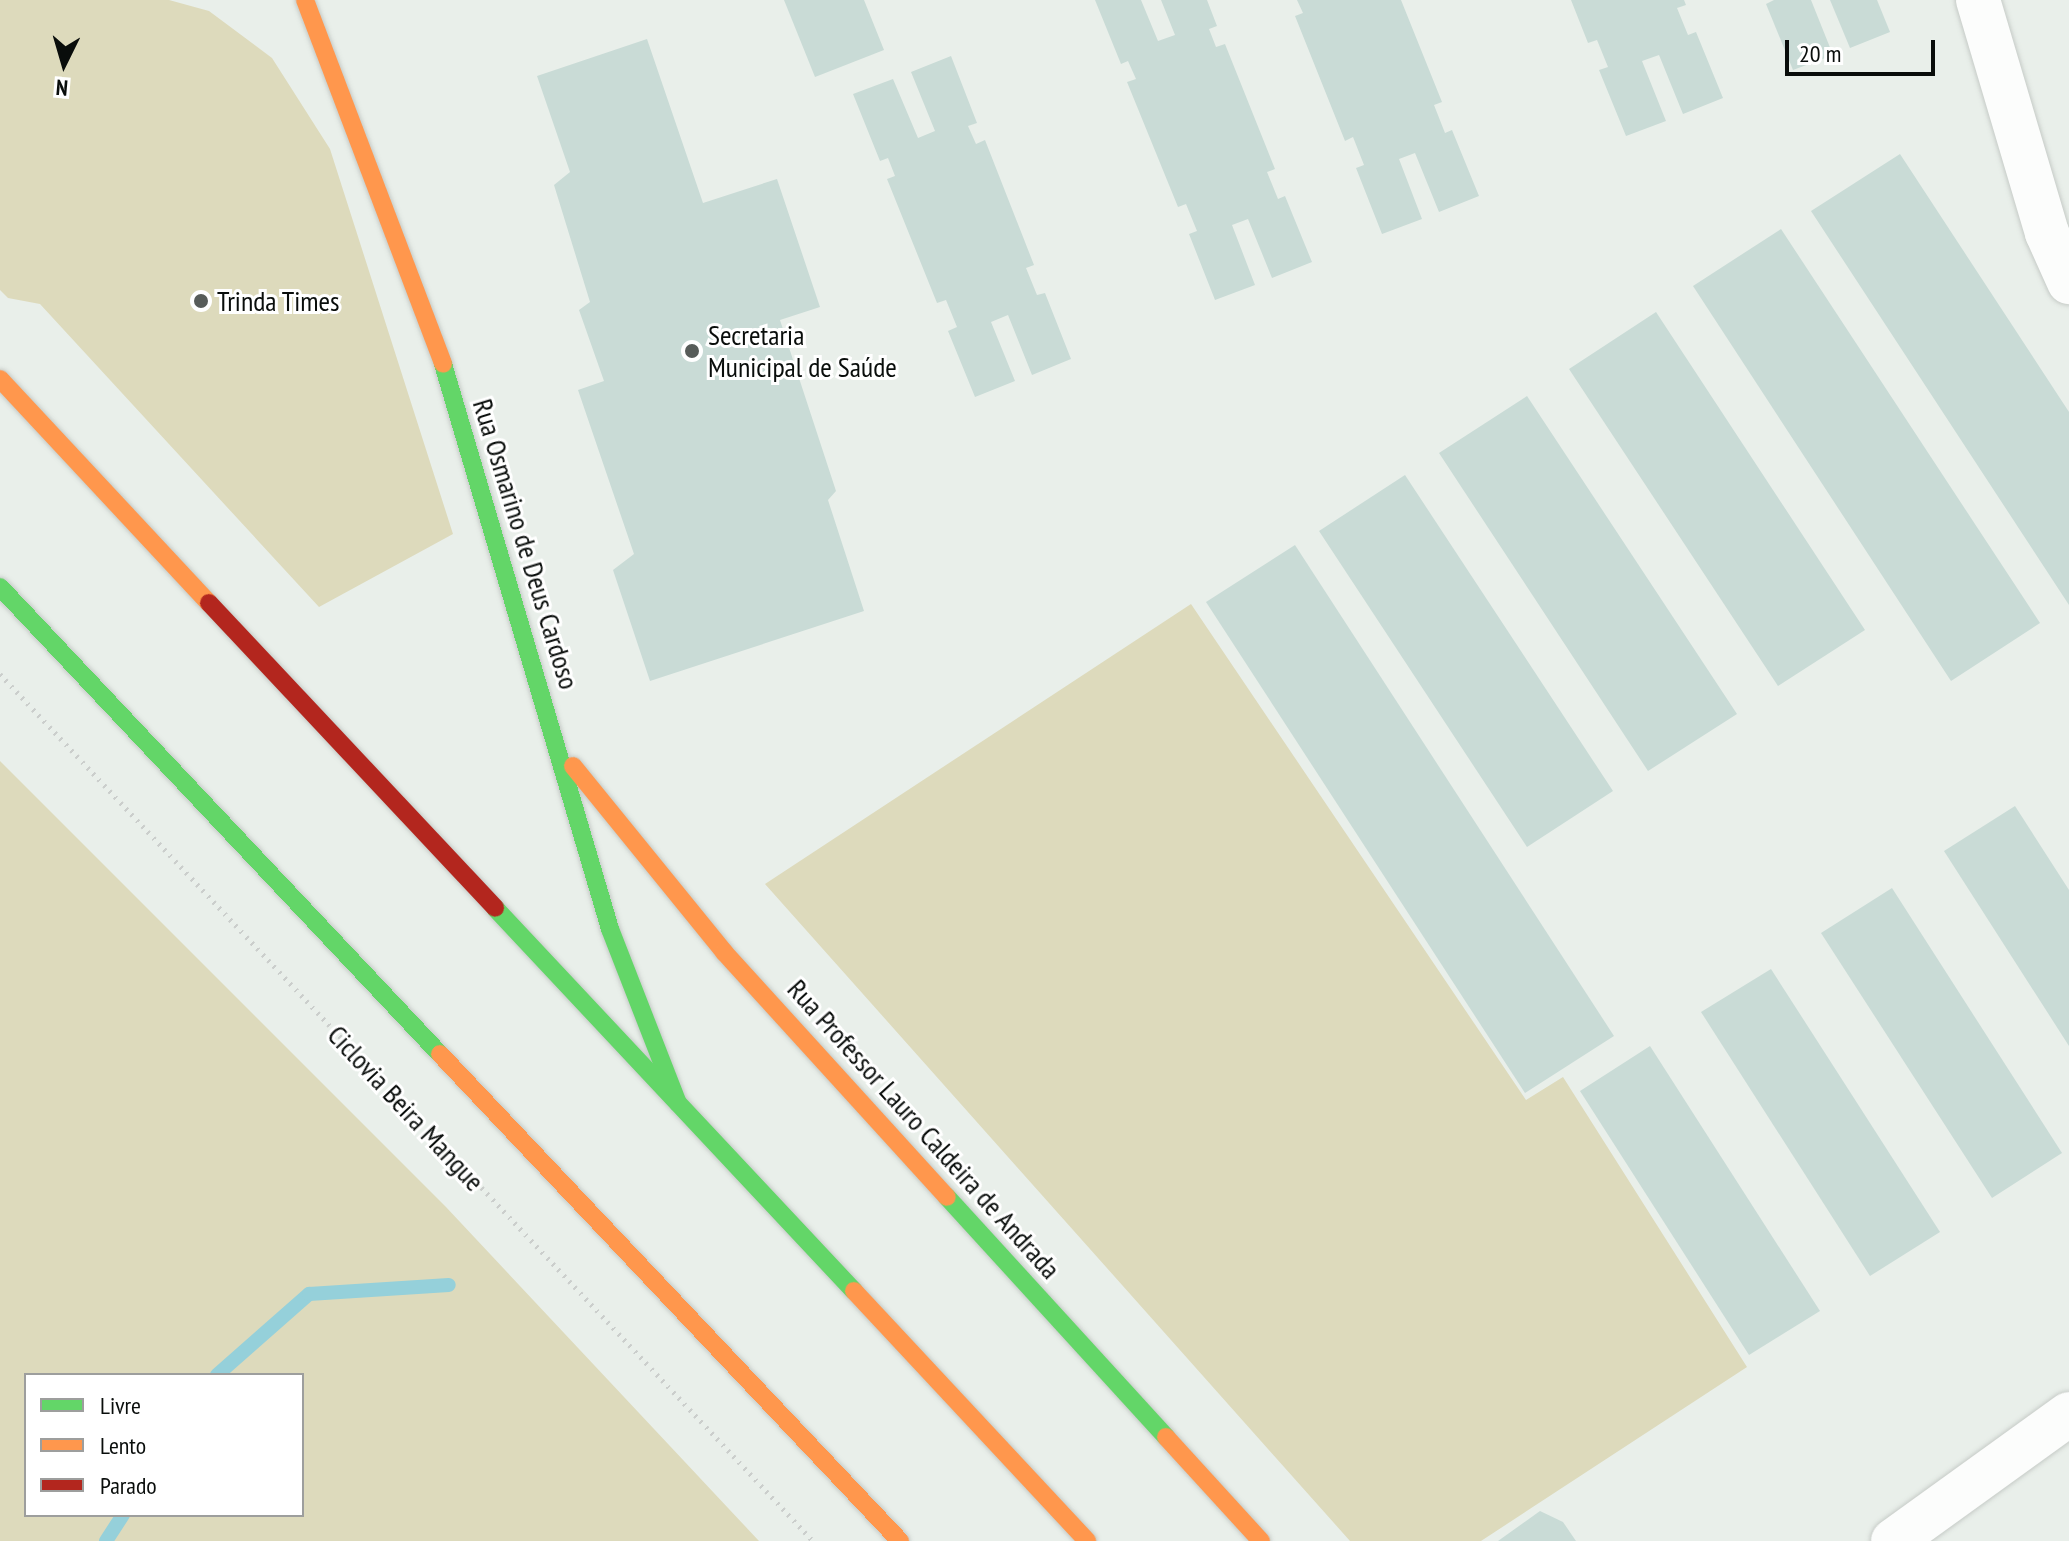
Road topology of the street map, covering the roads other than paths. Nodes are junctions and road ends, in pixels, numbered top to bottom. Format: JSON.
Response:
{"nodes":[{"id":1,"x":284,"y":0,"type":"edge"},
{"id":2,"x":305,"y":0,"type":"edge"},
{"id":3,"x":1978,"y":0,"type":"edge"},
{"id":4,"x":312,"y":21,"type":"junction"},
{"id":5,"x":2069,"y":282,"type":"edge"},
{"id":6,"x":0,"y":379,"type":"edge"},
{"id":7,"x":0,"y":587,"type":"edge"},
{"id":8,"x":557,"y":745,"type":"junction"},
{"id":9,"x":680,"y":1109,"type":"junction"},
{"id":10,"x":2069,"y":1414,"type":"edge"},
{"id":11,"x":900,"y":1541,"type":"edge"},
{"id":12,"x":1087,"y":1541,"type":"edge"},
{"id":13,"x":1261,"y":1541,"type":"edge"},
{"id":14,"x":1893,"y":1541,"type":"edge"}],
"edges":[{"from":1,"to":4,"type":"main road"},
{"from":2,"to":4,"type":"main road","name":"Rua Osmarino de Deus Cardoso"},
{"from":3,"to":5,"type":"street"},
{"from":4,"to":8,"type":"main road","name":"Rua Osmarino de Deus Cardoso"},
{"from":6,"to":9,"type":"main road"},
{"from":7,"to":11,"type":"main road"},
{"from":8,"to":9,"type":"main road","name":"Rua Osmarino de Deus Cardoso"},
{"from":8,"to":13,"type":"main road","name":"Rua Professor Lauro Caldeira de Andrada"},
{"from":9,"to":12,"type":"main road"},
{"from":10,"to":14,"type":"street"}]}
